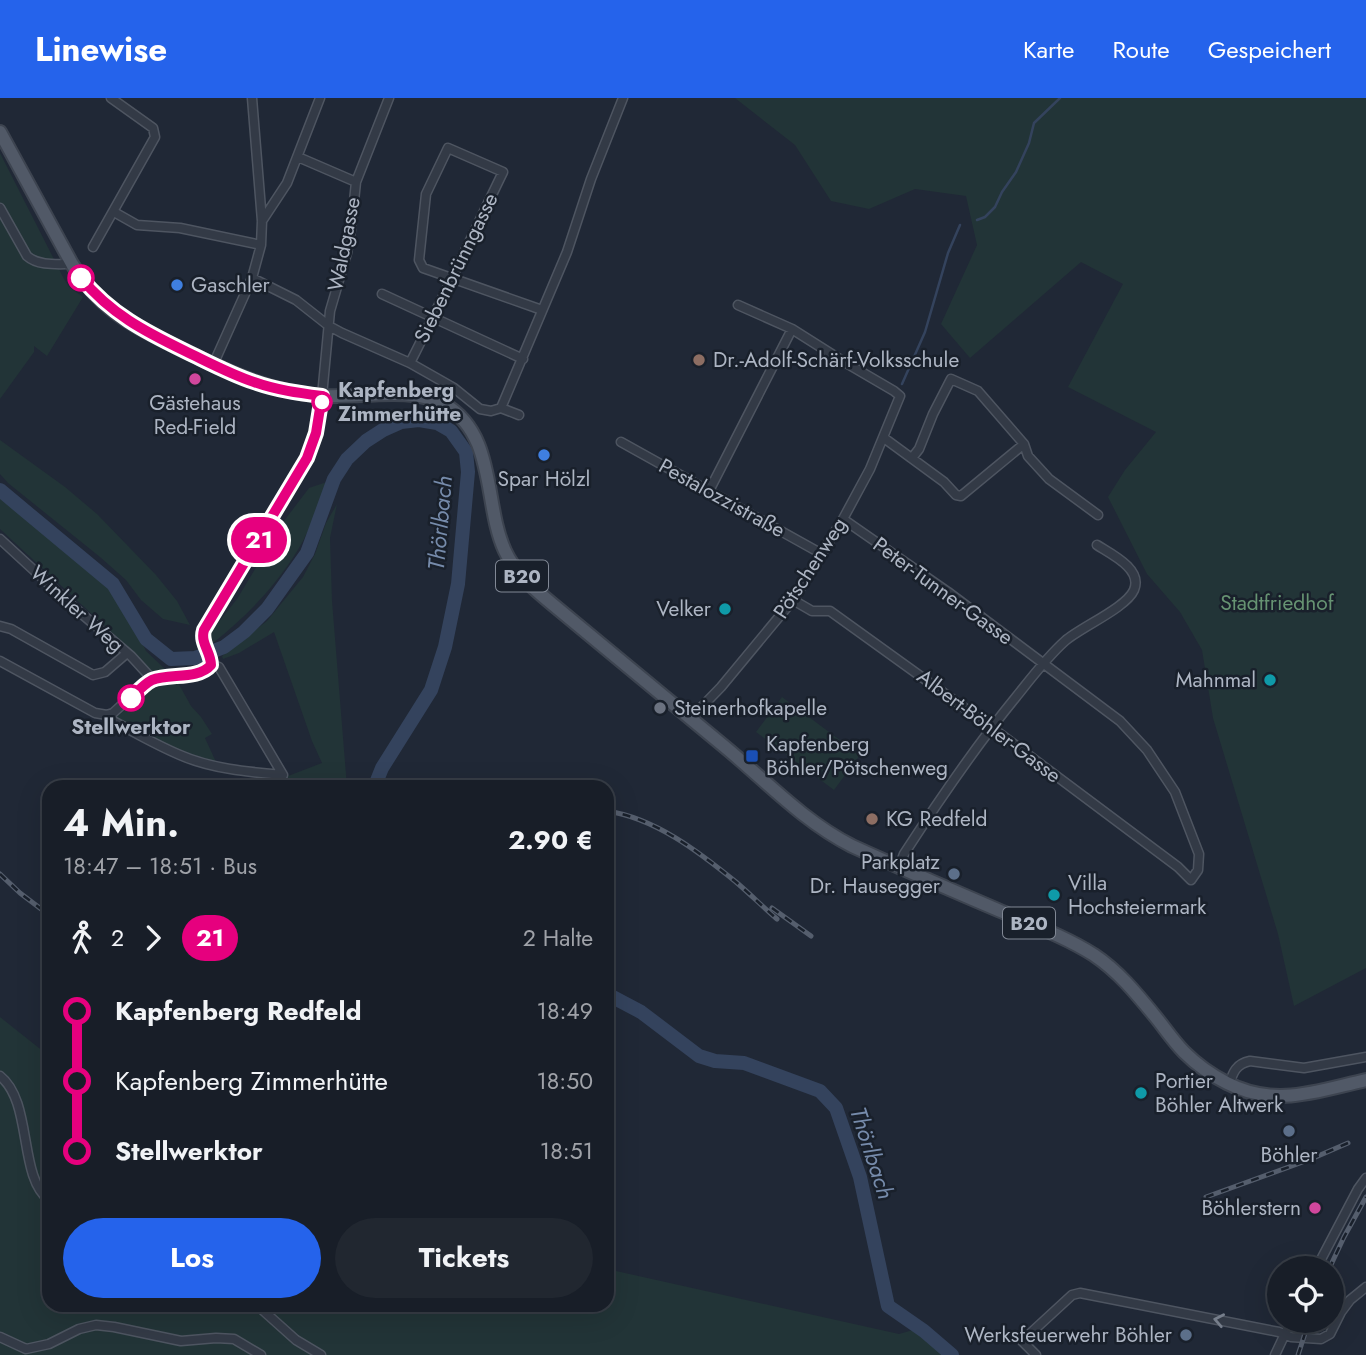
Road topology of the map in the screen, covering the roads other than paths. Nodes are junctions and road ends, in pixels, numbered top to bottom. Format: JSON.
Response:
{"nodes":[{"id":1,"x":111,"y":98,"type":"edge"},
{"id":2,"x":251,"y":98,"type":"edge"},
{"id":3,"x":320,"y":98,"type":"edge"},
{"id":4,"x":389,"y":98,"type":"edge"},
{"id":5,"x":623,"y":98,"type":"edge"},
{"id":6,"x":0,"y":132,"type":"edge"},
{"id":7,"x":298,"y":157,"type":"junction"},
{"id":8,"x":356,"y":182,"type":"junction"},
{"id":9,"x":0,"y":208,"type":"edge"},
{"id":10,"x":114,"y":212,"type":"junction"},
{"id":11,"x":262,"y":221,"type":"junction"},
{"id":12,"x":261,"y":245,"type":"junction"},
{"id":13,"x":93,"y":247,"type":"dead end"},
{"id":14,"x":72,"y":264,"type":"junction"},
{"id":15,"x":252,"y":278,"type":"junction"},
{"id":16,"x":452,"y":278,"type":"junction"},
{"id":17,"x":382,"y":294,"type":"dead end"},
{"id":18,"x":738,"y":305,"type":"dead end"},
{"id":19,"x":542,"y":310,"type":"junction"},
{"id":20,"x":433,"y":318,"type":"junction"},
{"id":21,"x":329,"y":326,"type":"junction"},
{"id":22,"x":792,"y":329,"type":"junction"},
{"id":23,"x":523,"y":359,"type":"junction"},
{"id":24,"x":410,"y":363,"type":"junction"},
{"id":25,"x":213,"y":365,"type":"junction"},
{"id":26,"x":322,"y":396,"type":"junction"},
{"id":27,"x":501,"y":408,"type":"junction"},
{"id":28,"x":519,"y":415,"type":"dead end"},
{"id":29,"x":884,"y":438,"type":"junction"},
{"id":30,"x":621,"y":442,"type":"dead end"},
{"id":31,"x":1024,"y":444,"type":"junction"},
{"id":32,"x":912,"y":458,"type":"junction"},
{"id":33,"x":709,"y":491,"type":"junction"},
{"id":34,"x":1098,"y":515,"type":"dead end"},
{"id":35,"x":843,"y":519,"type":"junction"},
{"id":36,"x":0,"y":539,"type":"edge"},
{"id":37,"x":1097,"y":545,"type":"dead end"},
{"id":38,"x":822,"y":554,"type":"junction"},
{"id":39,"x":793,"y":600,"type":"junction"},
{"id":40,"x":0,"y":626,"type":"edge"},
{"id":41,"x":127,"y":653,"type":"junction"},
{"id":42,"x":0,"y":662,"type":"edge"},
{"id":43,"x":211,"y":663,"type":"junction"},
{"id":44,"x":1043,"y":663,"type":"junction"},
{"id":45,"x":153,"y":680,"type":"junction"},
{"id":46,"x":107,"y":715,"type":"junction"},
{"id":47,"x":690,"y":719,"type":"junction"},
{"id":48,"x":991,"y":727,"type":"junction"},
{"id":49,"x":899,"y":867,"type":"junction"},
{"id":50,"x":1178,"y":867,"type":"joint"},
{"id":51,"x":1366,"y":1057,"type":"edge"},
{"id":52,"x":0,"y":1076,"type":"edge"},
{"id":53,"x":1366,"y":1080,"type":"edge"},
{"id":54,"x":1229,"y":1084,"type":"junction"},
{"id":55,"x":1366,"y":1178,"type":"edge"},
{"id":56,"x":42,"y":1193,"type":"edge"},
{"id":57,"x":1323,"y":1256,"type":"edge"},
{"id":58,"x":1366,"y":1287,"type":"edge"},
{"id":59,"x":265,"y":1312,"type":"edge"},
{"id":60,"x":1286,"y":1335,"type":"junction"},
{"id":61,"x":0,"y":1337,"type":"edge"},
{"id":62,"x":261,"y":1355,"type":"edge"},
{"id":63,"x":321,"y":1355,"type":"edge"},
{"id":64,"x":1036,"y":1355,"type":"edge"},
{"id":65,"x":1275,"y":1355,"type":"edge"}],
"edges":[{"from":1,"to":10,"type":"street"},
{"from":2,"to":11,"type":"street"},
{"from":3,"to":7,"type":"street"},
{"from":4,"to":8,"type":"street","name":"Waldgasse"},
{"from":5,"to":19,"type":"street"},
{"from":6,"to":14,"type":"main road","number":"B20"},
{"from":7,"to":8,"type":"street"},
{"from":7,"to":11,"type":"street"},
{"from":8,"to":21,"type":"street","name":"Waldgasse"},
{"from":9,"to":14,"type":"street"},
{"from":10,"to":12,"type":"street"},
{"from":10,"to":13,"type":"street"},
{"from":11,"to":12,"type":"street"},
{"from":12,"to":15,"type":"street"},
{"from":14,"to":25,"type":"main road","number":"B20"},
{"from":15,"to":21,"type":"street"},
{"from":15,"to":25,"type":"street"},
{"from":16,"to":16,"type":"street","name":"Siebenbrünngasse"},
{"from":16,"to":19,"type":"street"},
{"from":16,"to":20,"type":"street","name":"Siebenbrünngasse"},
{"from":17,"to":20,"type":"street"},
{"from":18,"to":22,"type":"street","name":"Pötschenweg"},
{"from":19,"to":23,"type":"street"},
{"from":20,"to":23,"type":"street"},
{"from":20,"to":24,"type":"street","name":"Siebenbrünngasse"},
{"from":21,"to":24,"type":"street"},
{"from":21,"to":26,"type":"street","name":"Waldgasse"},
{"from":22,"to":29,"type":"street","name":"Pötschenweg"},
{"from":22,"to":33,"type":"street"},
{"from":23,"to":27,"type":"street"},
{"from":24,"to":27,"type":"street"},
{"from":25,"to":26,"type":"main road","number":"B20"},
{"from":26,"to":43,"type":"street","name":"Waldgasse"},
{"from":26,"to":47,"type":"main road","number":"B20"},
{"from":27,"to":28,"type":"street"},
{"from":29,"to":32,"type":"street"},
{"from":29,"to":35,"type":"street","name":"Pötschenweg"},
{"from":30,"to":33,"type":"street","name":"Pestalozzistraße"},
{"from":31,"to":32,"type":"street"},
{"from":31,"to":32,"type":"street"},
{"from":31,"to":34,"type":"street"},
{"from":33,"to":38,"type":"street","name":"Pestalozzistraße"},
{"from":35,"to":38,"type":"street","name":"Pötschenweg"},
{"from":35,"to":44,"type":"street","name":"Peter-Tunner-Gasse"},
{"from":36,"to":41,"type":"street","name":"Winkler Weg"},
{"from":37,"to":44,"type":"street"},
{"from":38,"to":39,"type":"street","name":"Pötschenweg"},
{"from":39,"to":47,"type":"street","name":"Pötschenweg"},
{"from":39,"to":48,"type":"street","name":"Albert-Böhler-Gasse"},
{"from":40,"to":41,"type":"street"},
{"from":41,"to":45,"type":"street","name":"Winkler Weg"},
{"from":42,"to":46,"type":"street"},
{"from":43,"to":45,"type":"street"},
{"from":43,"to":46,"type":"street"},
{"from":44,"to":48,"type":"street"},
{"from":44,"to":50,"type":"street","name":"Peter-Tunner-Gasse"},
{"from":45,"to":46,"type":"street"},
{"from":47,"to":49,"type":"main road","number":"B20"},
{"from":48,"to":49,"type":"street"},
{"from":48,"to":50,"type":"street","name":"Albert-Böhler-Gasse"},
{"from":49,"to":54,"type":"main road","number":"B20"},
{"from":51,"to":54,"type":"street"},
{"from":52,"to":56,"type":"street"},
{"from":53,"to":54,"type":"main road","number":"B20"},
{"from":55,"to":57,"type":"street"},
{"from":58,"to":60,"type":"street"},
{"from":59,"to":63,"type":"street"},
{"from":60,"to":64,"type":"street","one_way":true},
{"from":60,"to":65,"type":"street"},
{"from":61,"to":62,"type":"street"}]}
